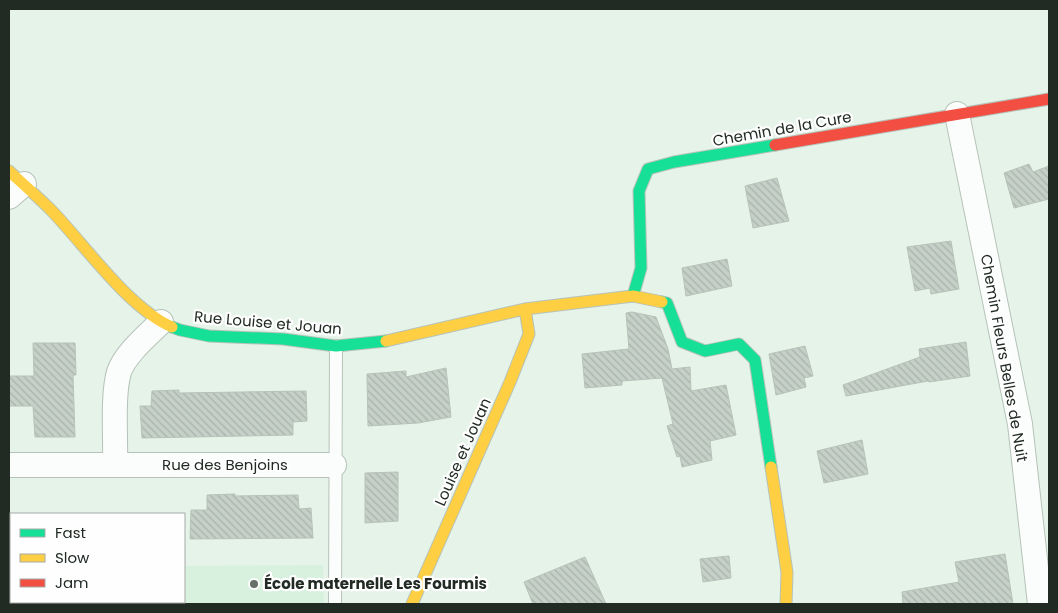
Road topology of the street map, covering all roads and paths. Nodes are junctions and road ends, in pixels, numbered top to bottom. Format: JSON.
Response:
{"nodes":[{"id":1,"x":1049,"y":99,"type":"edge"},
{"id":2,"x":957,"y":114,"type":"junction"},
{"id":3,"x":14,"y":184,"type":"edge"},
{"id":4,"x":633,"y":296,"type":"junction"},
{"id":5,"x":525,"y":309,"type":"junction"},
{"id":6,"x":161,"y":322,"type":"junction"},
{"id":7,"x":336,"y":346,"type":"junction"},
{"id":8,"x":9,"y":465,"type":"edge"},
{"id":9,"x":115,"y":465,"type":"junction"},
{"id":10,"x":334,"y":465,"type":"junction"},
{"id":11,"x":335,"y":604,"type":"edge"},
{"id":12,"x":412,"y":604,"type":"edge"},
{"id":13,"x":786,"y":604,"type":"edge"},
{"id":14,"x":1040,"y":604,"type":"edge"}],
"edges":[{"from":1,"to":2,"type":"street","name":"Chemin de la Cure"},
{"from":2,"to":4,"type":"street","name":"Chemin de la Cure"},
{"from":2,"to":14,"type":"street","name":"Chemin Fleurs Belles de Nuit"},
{"from":3,"to":6,"type":"street","name":"Rue Louise et Jouan"},
{"from":4,"to":5,"type":"street"},
{"from":4,"to":13,"type":"street"},
{"from":5,"to":7,"type":"street","name":"Rue Louise et Jouan"},
{"from":5,"to":12,"type":"street","name":"Louise et Jouan"},
{"from":6,"to":7,"type":"street","name":"Rue Louise et Jouan"},
{"from":6,"to":9,"type":"street"},
{"from":7,"to":10,"type":"lane"},
{"from":8,"to":9,"type":"street","name":"Rue des Benjoins"},
{"from":9,"to":10,"type":"street","name":"Rue des Benjoins"},
{"from":10,"to":11,"type":"lane"}]}
